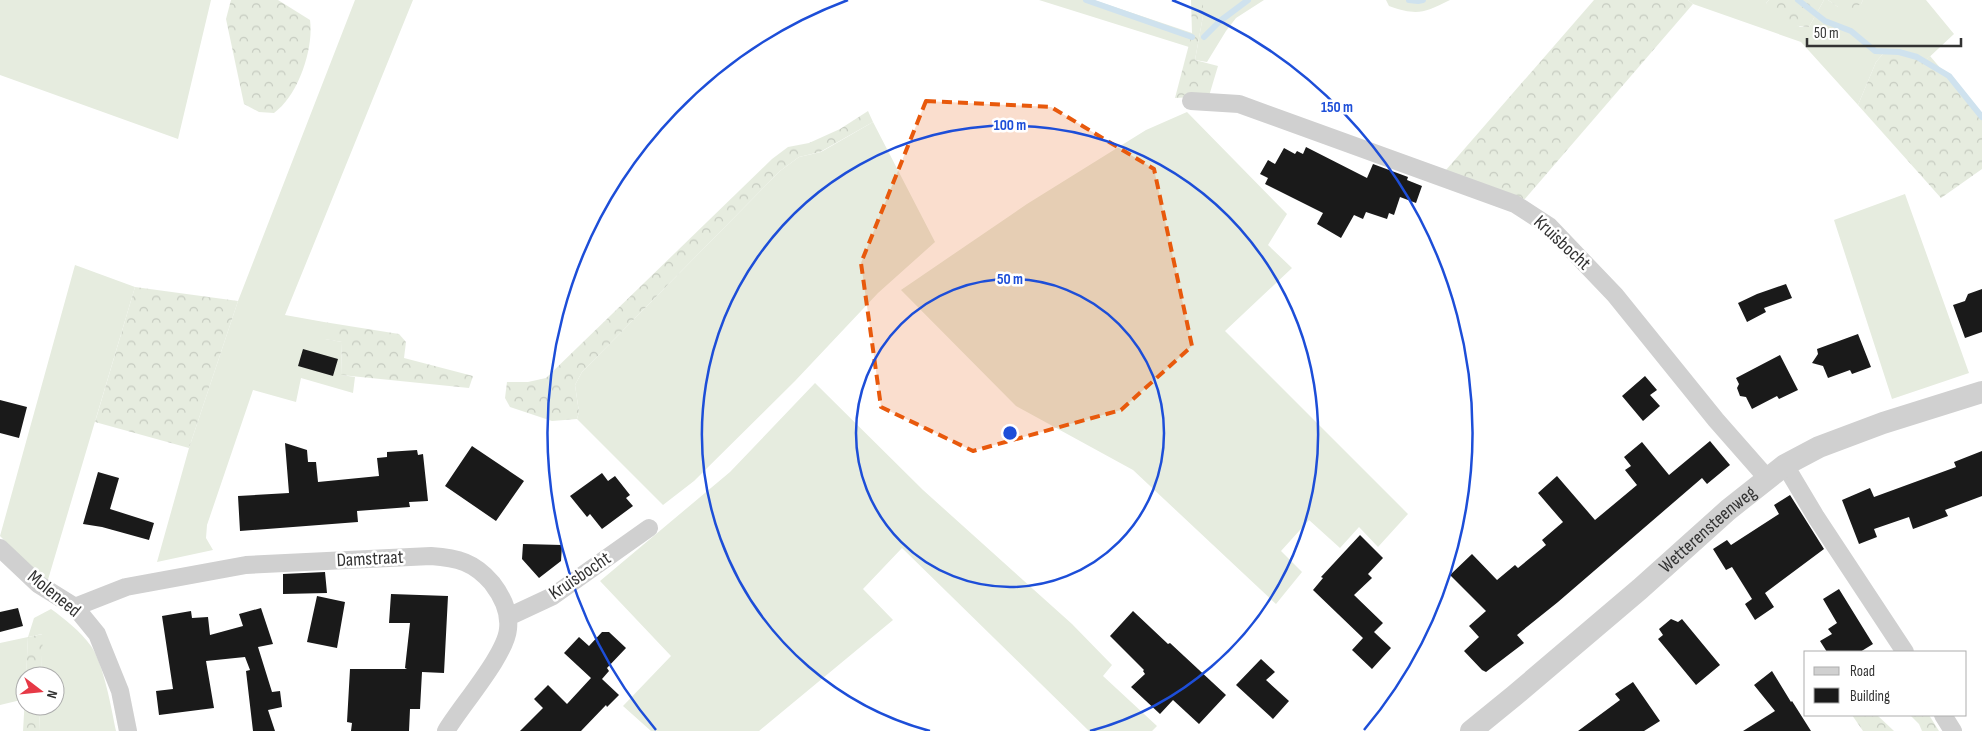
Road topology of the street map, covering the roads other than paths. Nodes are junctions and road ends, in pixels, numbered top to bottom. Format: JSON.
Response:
{"nodes":[{"id":1,"x":1191,"y":101,"type":"dead end"},
{"id":2,"x":1982,"y":392,"type":"edge"},
{"id":3,"x":1776,"y":471,"type":"junction"},
{"id":4,"x":649,"y":528,"type":"dead end"},
{"id":5,"x":0,"y":548,"type":"edge"},
{"id":6,"x":75,"y":607,"type":"junction"},
{"id":7,"x":508,"y":617,"type":"junction"},
{"id":8,"x":1903,"y":651,"type":"edge"},
{"id":9,"x":1944,"y":716,"type":"edge"},
{"id":10,"x":128,"y":731,"type":"edge"},
{"id":11,"x":446,"y":731,"type":"edge"},
{"id":12,"x":1471,"y":731,"type":"edge"},
{"id":13,"x":1953,"y":731,"type":"edge"}],
"edges":[{"from":1,"to":3,"type":"street","name":"Kruisbocht"},
{"from":2,"to":3,"type":"street","name":"Wetterensteenweg"},
{"from":3,"to":8,"type":"street","name":"Kruisbocht"},
{"from":3,"to":12,"type":"street","name":"Wetterensteenweg"},
{"from":4,"to":7,"type":"street","name":"Kruisbocht"},
{"from":5,"to":6,"type":"street","name":"Moleneed"},
{"from":6,"to":7,"type":"street","name":"Damstraat"},
{"from":6,"to":10,"type":"street","name":"Moleneed"},
{"from":7,"to":11,"type":"street"},
{"from":9,"to":13,"type":"street"}]}
